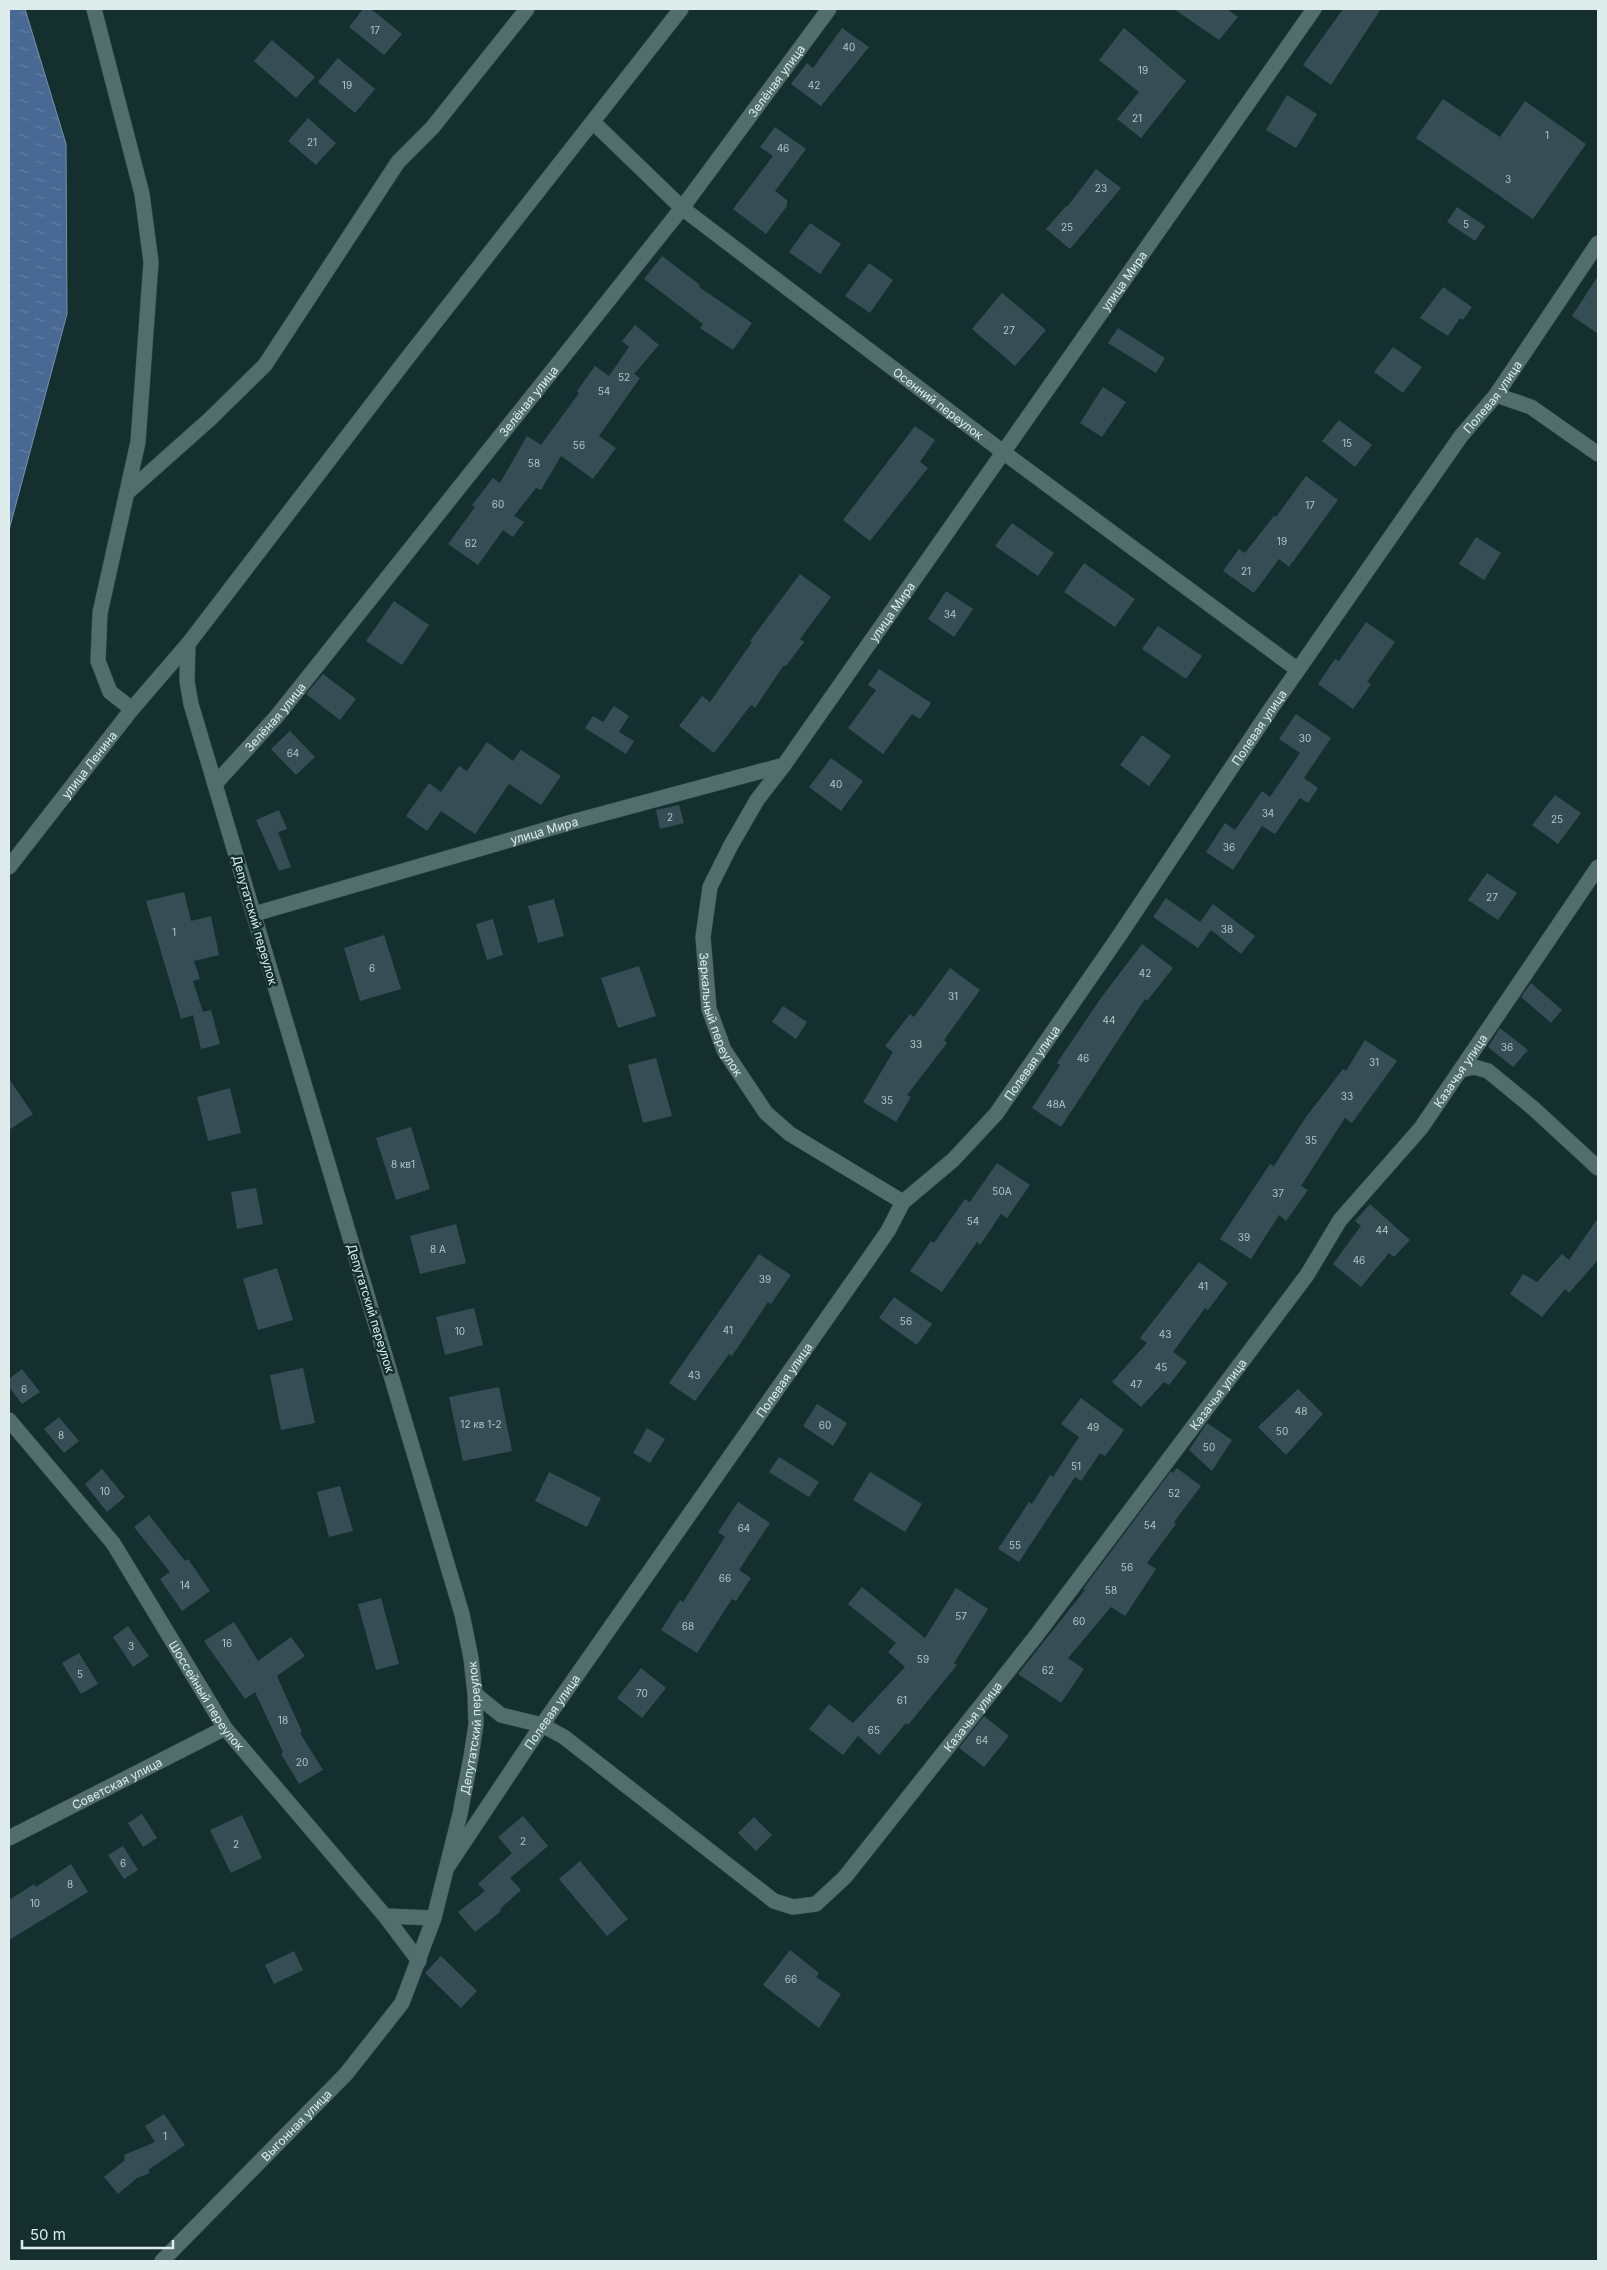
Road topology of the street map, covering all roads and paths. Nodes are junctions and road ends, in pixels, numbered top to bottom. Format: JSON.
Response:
{"nodes":[{"id":1,"x":94,"y":9,"type":"edge"},
{"id":2,"x":526,"y":9,"type":"edge"},
{"id":3,"x":681,"y":9,"type":"edge"},
{"id":4,"x":829,"y":9,"type":"edge"},
{"id":5,"x":1314,"y":9,"type":"edge"},
{"id":6,"x":593,"y":122,"type":"junction"},
{"id":7,"x":682,"y":208,"type":"junction"},
{"id":8,"x":1598,"y":243,"type":"edge"},
{"id":9,"x":1496,"y":395,"type":"junction"},
{"id":10,"x":1003,"y":452,"type":"junction"},
{"id":11,"x":1598,"y":454,"type":"edge"},
{"id":12,"x":128,"y":492,"type":"junction"},
{"id":13,"x":188,"y":644,"type":"junction"},
{"id":14,"x":1298,"y":670,"type":"junction"},
{"id":15,"x":132,"y":709,"type":"junction"},
{"id":16,"x":784,"y":765,"type":"junction"},
{"id":17,"x":215,"y":784,"type":"junction"},
{"id":18,"x":9,"y":867,"type":"edge"},
{"id":19,"x":1598,"y":867,"type":"edge"},
{"id":20,"x":254,"y":914,"type":"junction"},
{"id":21,"x":1461,"y":1070,"type":"junction"},
{"id":22,"x":1598,"y":1168,"type":"edge"},
{"id":23,"x":902,"y":1202,"type":"junction"},
{"id":24,"x":9,"y":1420,"type":"edge"},
{"id":25,"x":475,"y":1694,"type":"junction"},
{"id":26,"x":542,"y":1724,"type":"junction"},
{"id":27,"x":225,"y":1728,"type":"junction"},
{"id":28,"x":9,"y":1838,"type":"edge"},
{"id":29,"x":448,"y":1866,"type":"junction"},
{"id":30,"x":385,"y":1916,"type":"junction"},
{"id":31,"x":434,"y":1918,"type":"junction"},
{"id":32,"x":419,"y":1962,"type":"junction"},
{"id":33,"x":414,"y":1976,"type":"joint"},
{"id":34,"x":162,"y":2261,"type":"edge"}],
"edges":[{"from":1,"to":12,"type":"street"},
{"from":2,"to":12,"type":"street"},
{"from":3,"to":6,"type":"street","name":"улица Ленина"},
{"from":4,"to":7,"type":"street","name":"Зелёная улица"},
{"from":5,"to":10,"type":"street","name":"улица Мира"},
{"from":6,"to":7,"type":"street","name":"Осенний переулок"},
{"from":6,"to":13,"type":"street","name":"улица Ленина"},
{"from":7,"to":10,"type":"street","name":"Осенний переулок"},
{"from":7,"to":17,"type":"street","name":"Зелёная улица"},
{"from":8,"to":9,"type":"street","name":"Полевая улица"},
{"from":9,"to":11,"type":"street"},
{"from":9,"to":14,"type":"street","name":"Полевая улица"},
{"from":10,"to":14,"type":"street","name":"Осенний переулок"},
{"from":10,"to":16,"type":"street","name":"улица Мира"},
{"from":12,"to":15,"type":"street"},
{"from":13,"to":15,"type":"street","name":"улица Ленина"},
{"from":13,"to":17,"type":"street","name":"Депутатский переулок"},
{"from":14,"to":23,"type":"street","name":"Полевая улица"},
{"from":15,"to":18,"type":"street","name":"улица Ленина"},
{"from":16,"to":20,"type":"street","name":"улица Мира"},
{"from":16,"to":23,"type":"street","name":"Зеркальный переулок"},
{"from":17,"to":20,"type":"street","name":"Депутатский переулок"},
{"from":19,"to":21,"type":"street","name":"Казачья улица"},
{"from":20,"to":25,"type":"street","name":"Депутатский переулок"},
{"from":21,"to":22,"type":"street"},
{"from":21,"to":26,"type":"street","name":"Казачья улица"},
{"from":23,"to":26,"type":"street","name":"Полевая улица"},
{"from":24,"to":27,"type":"street","name":"Шоссейный переулок"},
{"from":25,"to":26,"type":"street"},
{"from":25,"to":29,"type":"street","name":"Депутатский переулок"},
{"from":26,"to":29,"type":"street","name":"Полевая улица"},
{"from":27,"to":28,"type":"street","name":"Советская улица"},
{"from":27,"to":30,"type":"street","name":"Шоссейный переулок"},
{"from":29,"to":31,"type":"street","name":"Депутатский переулок"},
{"from":30,"to":31,"type":"street"},
{"from":30,"to":32,"type":"street","name":"Шоссейный переулок"},
{"from":31,"to":32,"type":"street","name":"Депутатский переулок"},
{"from":32,"to":33,"type":"street","name":"Депутатский переулок"},
{"from":33,"to":34,"type":"street","name":"Выгонная улица"}]}
